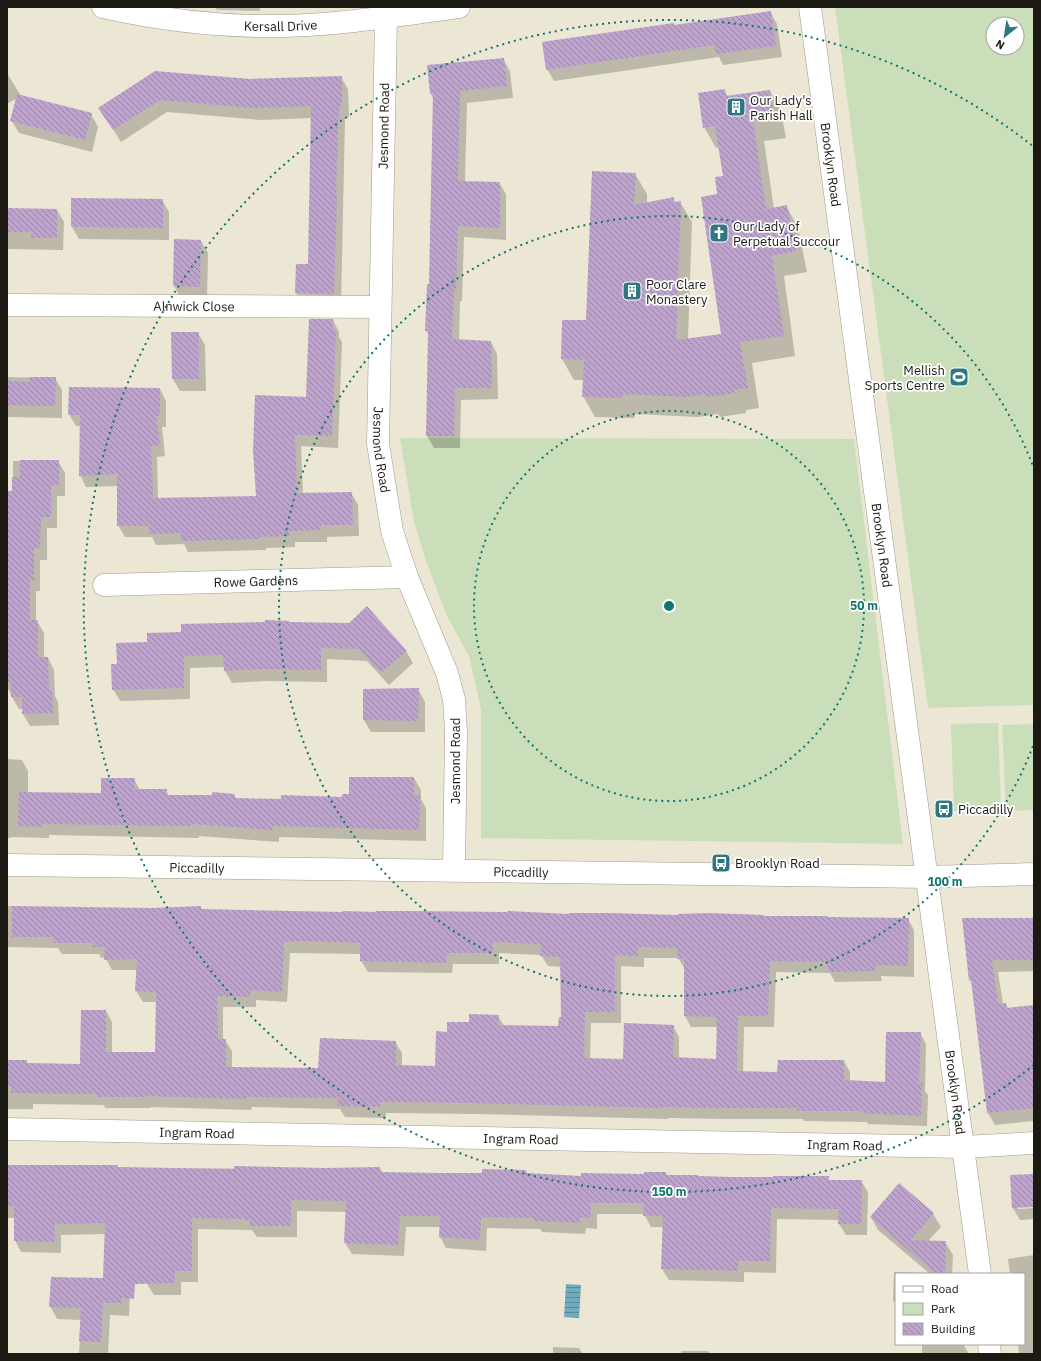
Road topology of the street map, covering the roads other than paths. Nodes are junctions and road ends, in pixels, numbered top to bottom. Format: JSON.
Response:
{"nodes":[{"id":1,"x":103,"y":7,"type":"edge"},
{"id":2,"x":459,"y":7,"type":"edge"},
{"id":3,"x":810,"y":7,"type":"edge"},
{"id":4,"x":138,"y":11,"type":"edge"},
{"id":5,"x":386,"y":17,"type":"junction"},
{"id":6,"x":7,"y":305,"type":"edge"},
{"id":7,"x":380,"y":307,"type":"junction"},
{"id":8,"x":408,"y":577,"type":"junction"},
{"id":9,"x":104,"y":584,"type":"dead end"},
{"id":10,"x":7,"y":865,"type":"edge"},
{"id":11,"x":454,"y":870,"type":"junction"},
{"id":12,"x":1034,"y":874,"type":"edge"},
{"id":13,"x":927,"y":877,"type":"junction"},
{"id":14,"x":7,"y":1129,"type":"edge"},
{"id":15,"x":1034,"y":1143,"type":"edge"},
{"id":16,"x":963,"y":1147,"type":"junction"},
{"id":17,"x":980,"y":1273,"type":"edge"}],
"edges":[{"from":1,"to":4,"type":"street","name":"Kersall Drive"},
{"from":2,"to":5,"type":"street","name":"Kersall Drive"},
{"from":3,"to":13,"type":"street","name":"Brooklyn Road"},
{"from":4,"to":5,"type":"street","name":"Kersall Drive"},
{"from":5,"to":7,"type":"street","name":"Jesmond Road"},
{"from":6,"to":7,"type":"street","name":"Alnwick Close"},
{"from":7,"to":8,"type":"street","name":"Jesmond Road"},
{"from":8,"to":9,"type":"street","name":"Rowe Gardens"},
{"from":8,"to":11,"type":"street","name":"Jesmond Road"},
{"from":10,"to":11,"type":"street","name":"Piccadilly"},
{"from":11,"to":13,"type":"street","name":"Piccadilly"},
{"from":12,"to":13,"type":"street","name":"Piccadilly"},
{"from":13,"to":16,"type":"street","name":"Brooklyn Road"},
{"from":14,"to":16,"type":"street","name":"Ingram Road"},
{"from":15,"to":16,"type":"street","name":"Ingram Road"},
{"from":16,"to":17,"type":"street","name":"Brooklyn Road"}]}
